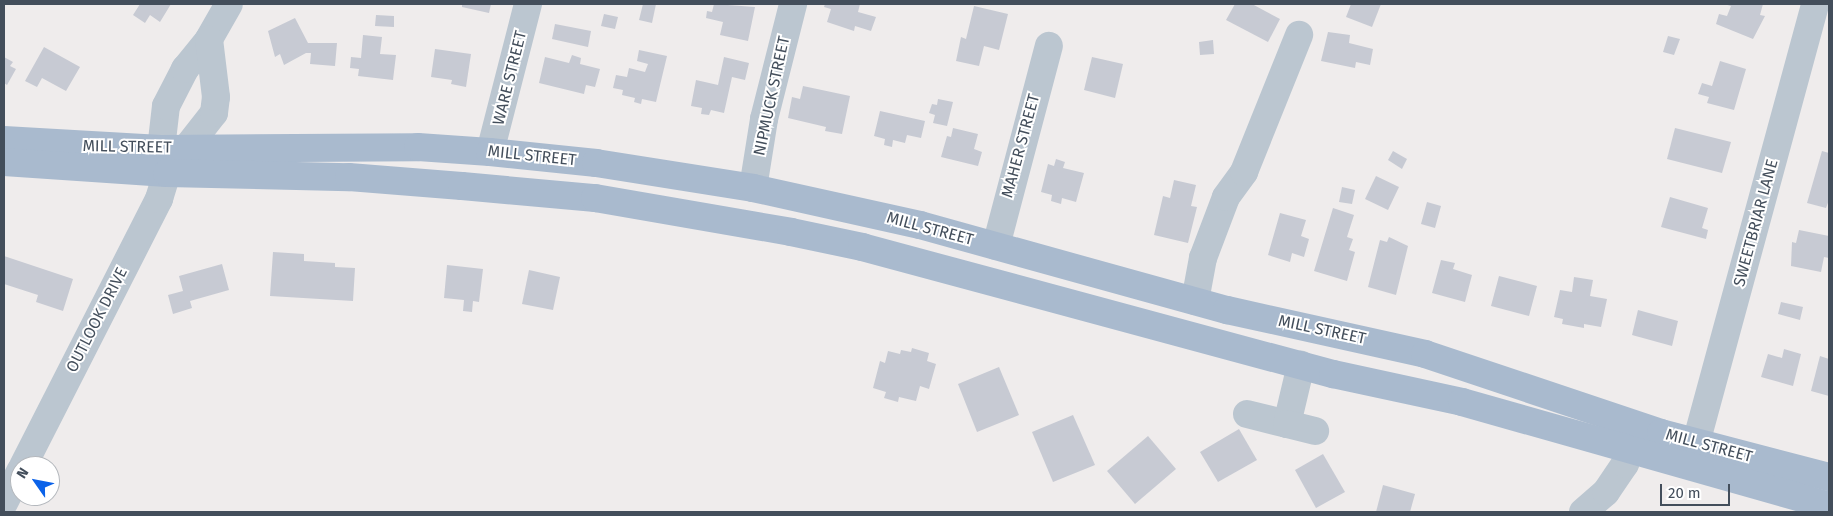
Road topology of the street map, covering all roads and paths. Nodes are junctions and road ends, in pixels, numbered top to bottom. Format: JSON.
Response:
{"nodes":[{"id":1,"x":229,"y":4,"type":"edge"},
{"id":2,"x":528,"y":4,"type":"edge"},
{"id":3,"x":793,"y":4,"type":"edge"},
{"id":4,"x":1815,"y":4,"type":"edge"},
{"id":5,"x":1299,"y":35,"type":"dead end"},
{"id":6,"x":209,"y":39,"type":"junction"},
{"id":7,"x":1049,"y":46,"type":"dead end"},
{"id":8,"x":4,"y":140,"type":"edge"},
{"id":9,"x":490,"y":152,"type":"junction"},
{"id":10,"x":171,"y":156,"type":"junction"},
{"id":11,"x":4,"y":162,"type":"edge"},
{"id":12,"x":753,"y":188,"type":"junction"},
{"id":13,"x":996,"y":246,"type":"junction"},
{"id":14,"x":1195,"y":301,"type":"junction"},
{"id":15,"x":1301,"y":365,"type":"junction"},
{"id":16,"x":1247,"y":414,"type":"dead end"},
{"id":17,"x":1287,"y":424,"type":"junction"},
{"id":18,"x":1637,"y":424,"type":"junction"},
{"id":19,"x":1315,"y":431,"type":"dead end"},
{"id":20,"x":1696,"y":443,"type":"junction"},
{"id":21,"x":1630,"y":451,"type":"junction"},
{"id":22,"x":28,"y":456,"type":"edge"},
{"id":23,"x":1829,"y":477,"type":"edge"},
{"id":24,"x":10,"y":491,"type":"edge"},
{"id":25,"x":4,"y":503,"type":"edge"},
{"id":26,"x":1829,"y":506,"type":"edge"},
{"id":27,"x":1583,"y":512,"type":"edge"}],
"edges":[{"from":1,"to":6,"type":"street"},
{"from":2,"to":9,"type":"street","name":"WARE STREET"},
{"from":3,"to":12,"type":"street","name":"NIPMUCK STREET"},
{"from":4,"to":20,"type":"street","name":"SWEETBRIAR LANE"},
{"from":5,"to":14,"type":"street"},
{"from":6,"to":10,"type":"street"},
{"from":6,"to":10,"type":"street"},
{"from":7,"to":13,"type":"street","name":"MAHER STREET"},
{"from":8,"to":10,"type":"main road","name":"MILL STREET"},
{"from":9,"to":10,"type":"main road","name":"MILL STREET"},
{"from":9,"to":12,"type":"main road","name":"MILL STREET"},
{"from":10,"to":11,"type":"main road","name":"MILL STREET"},
{"from":10,"to":15,"type":"main road","name":"MILL STREET"},
{"from":10,"to":22,"type":"street","name":"OUTLOOK DRIVE"},
{"from":12,"to":13,"type":"main road","name":"MILL STREET"},
{"from":13,"to":14,"type":"main road","name":"MILL STREET"},
{"from":14,"to":18,"type":"main road","name":"MILL STREET"},
{"from":15,"to":17,"type":"street"},
{"from":15,"to":21,"type":"main road","name":"MILL STREET"},
{"from":16,"to":17,"type":"street"},
{"from":17,"to":19,"type":"street"},
{"from":18,"to":20,"type":"main road","name":"MILL STREET"},
{"from":18,"to":21,"type":"street"},
{"from":20,"to":23,"type":"main road","name":"MILL STREET"},
{"from":21,"to":26,"type":"main road","name":"MILL STREET"},
{"from":21,"to":27,"type":"street"},
{"from":24,"to":25,"type":"street"}]}
